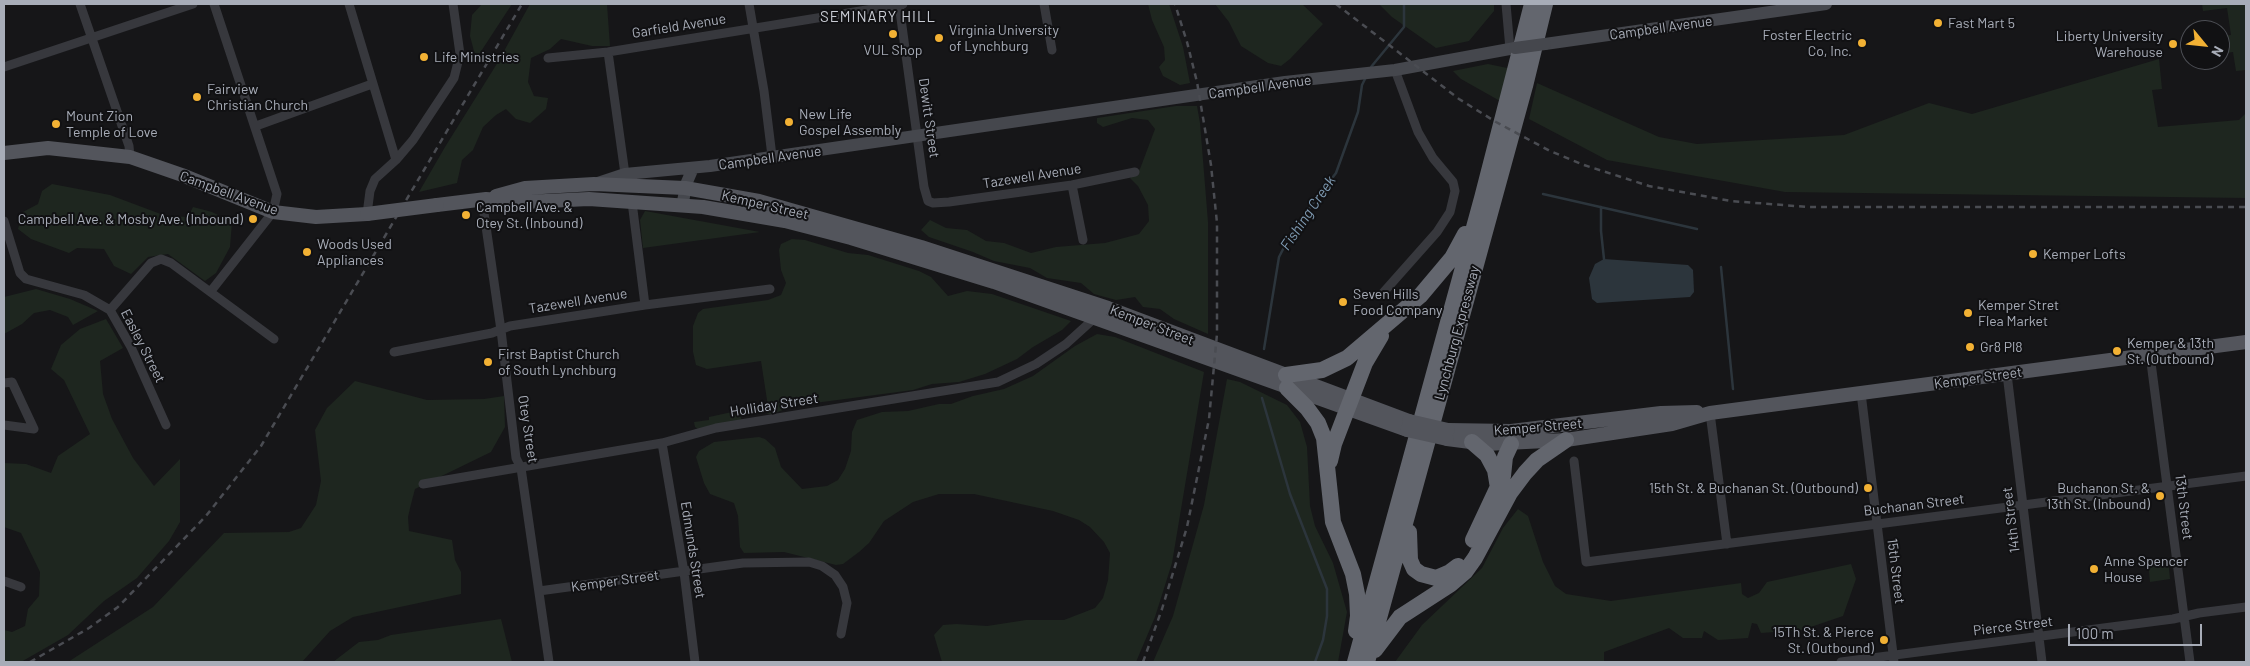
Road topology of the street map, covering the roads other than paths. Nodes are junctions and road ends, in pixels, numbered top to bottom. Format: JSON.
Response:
{"nodes":[{"id":1,"x":80,"y":4,"type":"edge"},
{"id":2,"x":193,"y":4,"type":"edge"},
{"id":3,"x":214,"y":4,"type":"edge"},
{"id":4,"x":348,"y":4,"type":"edge"},
{"id":5,"x":453,"y":4,"type":"edge"},
{"id":6,"x":749,"y":4,"type":"edge"},
{"id":7,"x":900,"y":4,"type":"edge"},
{"id":8,"x":1044,"y":4,"type":"edge"},
{"id":9,"x":1506,"y":4,"type":"edge"},
{"id":10,"x":1532,"y":4,"type":"edge"},
{"id":11,"x":1545,"y":4,"type":"edge"},
{"id":12,"x":1826,"y":4,"type":"edge"},
{"id":13,"x":752,"y":28,"type":"junction"},
{"id":14,"x":92,"y":37,"type":"junction"},
{"id":15,"x":1513,"y":49,"type":"junction"},
{"id":16,"x":1052,"y":50,"type":"dead end"},
{"id":17,"x":608,"y":52,"type":"junction"},
{"id":18,"x":548,"y":58,"type":"dead end"},
{"id":19,"x":4,"y":67,"type":"edge"},
{"id":20,"x":1389,"y":70,"type":"junction"},
{"id":21,"x":372,"y":84,"type":"junction"},
{"id":22,"x":256,"y":126,"type":"junction"},
{"id":23,"x":917,"y":137,"type":"junction"},
{"id":24,"x":4,"y":153,"type":"edge"},
{"id":25,"x":772,"y":156,"type":"junction"},
{"id":26,"x":130,"y":157,"type":"junction"},
{"id":27,"x":396,"y":160,"type":"junction"},
{"id":28,"x":694,"y":168,"type":"junction"},
{"id":29,"x":1135,"y":172,"type":"dead end"},
{"id":30,"x":625,"y":174,"type":"junction"},
{"id":31,"x":594,"y":184,"type":"junction"},
{"id":32,"x":1072,"y":185,"type":"junction"},
{"id":33,"x":685,"y":188,"type":"junction"},
{"id":34,"x":1482,"y":198,"type":"junction"},
{"id":35,"x":484,"y":199,"type":"junction"},
{"id":36,"x":632,"y":202,"type":"junction"},
{"id":37,"x":933,"y":203,"type":"joint"},
{"id":38,"x":682,"y":206,"type":"junction"},
{"id":39,"x":273,"y":212,"type":"junction"},
{"id":40,"x":368,"y":214,"type":"junction"},
{"id":41,"x":4,"y":221,"type":"edge"},
{"id":42,"x":1083,"y":240,"type":"dead end"},
{"id":43,"x":770,"y":289,"type":"dead end"},
{"id":44,"x":211,"y":291,"type":"junction"},
{"id":45,"x":1382,"y":294,"type":"dead end"},
{"id":46,"x":645,"y":305,"type":"junction"},
{"id":47,"x":1108,"y":308,"type":"junction"},
{"id":48,"x":110,"y":310,"type":"junction"},
{"id":49,"x":1095,"y":317,"type":"junction"},
{"id":50,"x":1391,"y":322,"type":"junction"},
{"id":51,"x":501,"y":330,"type":"junction"},
{"id":52,"x":274,"y":339,"type":"dead end"},
{"id":53,"x":2246,"y":342,"type":"edge"},
{"id":54,"x":394,"y":352,"type":"dead end"},
{"id":55,"x":2150,"y":355,"type":"junction"},
{"id":56,"x":2007,"y":374,"type":"junction"},
{"id":57,"x":1287,"y":382,"type":"junction"},
{"id":58,"x":4,"y":383,"type":"edge"},
{"id":59,"x":1860,"y":394,"type":"junction"},
{"id":60,"x":1350,"y":405,"type":"junction"},
{"id":61,"x":1710,"y":413,"type":"junction"},
{"id":62,"x":4,"y":425,"type":"edge"},
{"id":63,"x":166,"y":425,"type":"dead end"},
{"id":64,"x":1447,"y":434,"type":"junction"},
{"id":65,"x":1511,"y":437,"type":"junction"},
{"id":66,"x":1566,"y":440,"type":"junction"},
{"id":67,"x":1472,"y":442,"type":"junction"},
{"id":68,"x":662,"y":443,"type":"junction"},
{"id":69,"x":1574,"y":461,"type":"dead end"},
{"id":70,"x":521,"y":468,"type":"junction"},
{"id":71,"x":1328,"y":468,"type":"junction"},
{"id":72,"x":2246,"y":476,"type":"edge"},
{"id":73,"x":423,"y":484,"type":"dead end"},
{"id":74,"x":2168,"y":486,"type":"junction"},
{"id":75,"x":1504,"y":490,"type":"junction"},
{"id":76,"x":2023,"y":505,"type":"junction"},
{"id":77,"x":1409,"y":508,"type":"junction"},
{"id":78,"x":1876,"y":524,"type":"junction"},
{"id":79,"x":1728,"y":544,"type":"junction"},
{"id":80,"x":684,"y":572,"type":"junction"},
{"id":81,"x":4,"y":582,"type":"edge"},
{"id":82,"x":22,"y":588,"type":"dead end"},
{"id":83,"x":539,"y":591,"type":"junction"},
{"id":84,"x":2246,"y":607,"type":"edge"},
{"id":85,"x":2184,"y":617,"type":"junction"},
{"id":86,"x":841,"y":634,"type":"dead end"},
{"id":87,"x":2039,"y":636,"type":"junction"},
{"id":88,"x":1894,"y":659,"type":"edge"},
{"id":89,"x":549,"y":662,"type":"edge"},
{"id":90,"x":695,"y":662,"type":"edge"},
{"id":91,"x":1351,"y":662,"type":"edge"},
{"id":92,"x":1355,"y":662,"type":"edge"},
{"id":93,"x":1367,"y":662,"type":"edge"},
{"id":94,"x":1841,"y":662,"type":"edge"},
{"id":95,"x":2042,"y":662,"type":"edge"},
{"id":96,"x":2190,"y":662,"type":"edge"}],
"edges":[{"from":1,"to":14,"type":"street"},
{"from":2,"to":14,"type":"street"},
{"from":3,"to":22,"type":"street"},
{"from":4,"to":21,"type":"street"},
{"from":5,"to":27,"type":"street"},
{"from":6,"to":13,"type":"street"},
{"from":7,"to":13,"type":"street","name":"Garfield Avenue"},
{"from":7,"to":23,"type":"street","name":"Dewitt Street"},
{"from":8,"to":16,"type":"street"},
{"from":9,"to":15,"type":"street"},
{"from":10,"to":34,"type":"highway","name":"Lynchburg Expressway"},
{"from":11,"to":77,"type":"highway","name":"Lynchburg Expressway"},
{"from":12,"to":15,"type":"main road","name":"Campbell Avenue","bridge":true},
{"from":13,"to":17,"type":"street","name":"Garfield Avenue"},
{"from":13,"to":25,"type":"street"},
{"from":14,"to":19,"type":"street"},
{"from":14,"to":26,"type":"street"},
{"from":15,"to":20,"type":"main road","name":"Campbell Avenue"},
{"from":17,"to":18,"type":"street","name":"Garfield Avenue"},
{"from":17,"to":30,"type":"street"},
{"from":20,"to":23,"type":"main road","name":"Campbell Avenue"},
{"from":20,"to":45,"type":"street"},
{"from":21,"to":22,"type":"street"},
{"from":21,"to":27,"type":"street"},
{"from":22,"to":39,"type":"street"},
{"from":23,"to":25,"type":"main road","name":"Campbell Avenue"},
{"from":23,"to":37,"type":"street","name":"Dewitt Street"},
{"from":24,"to":26,"type":"main road","name":"Campbell Avenue"},
{"from":25,"to":28,"type":"main road","name":"Campbell Avenue"},
{"from":26,"to":39,"type":"main road","name":"Campbell Avenue"},
{"from":27,"to":40,"type":"street"},
{"from":28,"to":30,"type":"main road","name":"Campbell Avenue"},
{"from":28,"to":33,"type":"main road"},
{"from":29,"to":32,"type":"street","name":"Tazewell Avenue"},
{"from":30,"to":31,"type":"main road","name":"Campbell Avenue"},
{"from":31,"to":33,"type":"main road","name":"Kemper Street"},
{"from":31,"to":35,"type":"main road","name":"Campbell Avenue"},
{"from":32,"to":37,"type":"street","name":"Tazewell Avenue"},
{"from":32,"to":42,"type":"street"},
{"from":33,"to":38,"type":"main road"},
{"from":33,"to":47,"type":"main road","name":"Kemper Street"},
{"from":34,"to":50,"type":"highway"},
{"from":34,"to":92,"type":"highway","name":"Lynchburg Expressway"},
{"from":35,"to":36,"type":"main road","name":"Campbell Avenue"},
{"from":35,"to":40,"type":"main road","name":"Campbell Avenue","bridge":true},
{"from":35,"to":51,"type":"street","name":"Otey Street"},
{"from":36,"to":38,"type":"main road","name":"Campbell Avenue"},
{"from":36,"to":46,"type":"street"},
{"from":38,"to":49,"type":"main road","name":"Kemper Street"},
{"from":39,"to":40,"type":"main road","name":"Campbell Avenue"},
{"from":39,"to":44,"type":"street"},
{"from":41,"to":48,"type":"street","name":"Easley Street"},
{"from":43,"to":46,"type":"street","name":"Tazewell Avenue"},
{"from":44,"to":48,"type":"street"},
{"from":44,"to":52,"type":"street"},
{"from":46,"to":51,"type":"street","name":"Tazewell Avenue"},
{"from":47,"to":49,"type":"street","name":"Holliday Street"},
{"from":47,"to":57,"type":"main road","name":"Kemper Street"},
{"from":48,"to":63,"type":"street","name":"Easley Street"},
{"from":49,"to":57,"type":"main road","name":"Kemper Street"},
{"from":49,"to":68,"type":"street","name":"Holliday Street"},
{"from":50,"to":57,"type":"highway"},
{"from":50,"to":60,"type":"highway"},
{"from":51,"to":54,"type":"street","name":"Tazewell Avenue"},
{"from":51,"to":70,"type":"street","name":"Otey Street"},
{"from":53,"to":55,"type":"main road","name":"Kemper Street"},
{"from":55,"to":56,"type":"main road","name":"Kemper Street"},
{"from":55,"to":74,"type":"street","name":"13th Street"},
{"from":56,"to":59,"type":"main road","name":"Kemper Street"},
{"from":56,"to":76,"type":"street","name":"14th Street"},
{"from":57,"to":60,"type":"main road","name":"Kemper Street"},
{"from":57,"to":71,"type":"highway"},
{"from":58,"to":62,"type":"street"},
{"from":59,"to":61,"type":"main road","name":"Kemper Street"},
{"from":59,"to":78,"type":"street","name":"15th Street"},
{"from":60,"to":64,"type":"main road","name":"Kemper Street","bridge":true},
{"from":60,"to":71,"type":"highway"},
{"from":61,"to":65,"type":"main road","name":"Kemper Street"},
{"from":61,"to":66,"type":"main road","name":"Kemper Street"},
{"from":61,"to":79,"type":"street"},
{"from":64,"to":65,"type":"main road","name":"Kemper Street"},
{"from":64,"to":67,"type":"main road","name":"Kemper Street"},
{"from":65,"to":66,"type":"main road","name":"Kemper Street"},
{"from":65,"to":67,"type":"main road","name":"Kemper Street"},
{"from":65,"to":75,"type":"highway"},
{"from":66,"to":75,"type":"highway"},
{"from":67,"to":75,"type":"highway"},
{"from":68,"to":70,"type":"street","name":"Holliday Street"},
{"from":68,"to":80,"type":"street","name":"Edmunds Street"},
{"from":69,"to":79,"type":"street","name":"Buchanan Street"},
{"from":70,"to":73,"type":"street","name":"Holliday Street"},
{"from":70,"to":83,"type":"street","name":"Otey Street"},
{"from":71,"to":91,"type":"highway"},
{"from":72,"to":74,"type":"street","name":"Buchanan Street"},
{"from":74,"to":76,"type":"street","name":"Buchanan Street"},
{"from":74,"to":85,"type":"street","name":"13th Street"},
{"from":75,"to":77,"type":"highway"},
{"from":75,"to":93,"type":"highway"},
{"from":76,"to":78,"type":"street","name":"Buchanan Street"},
{"from":76,"to":87,"type":"street","name":"14th Street"},
{"from":77,"to":93,"type":"highway","name":"Lynchburg Expressway"},
{"from":78,"to":79,"type":"street","name":"Buchanan Street"},
{"from":78,"to":88,"type":"street","name":"15th Street"},
{"from":80,"to":83,"type":"street","name":"Kemper Street"},
{"from":80,"to":86,"type":"street","name":"Kemper Street"},
{"from":80,"to":90,"type":"street","name":"Edmunds Street"},
{"from":81,"to":82,"type":"street"},
{"from":83,"to":89,"type":"street","name":"Otey Street"},
{"from":84,"to":85,"type":"street","name":"Pierce Street"},
{"from":85,"to":87,"type":"street","name":"Pierce Street"},
{"from":85,"to":96,"type":"street","name":"13th Street"},
{"from":87,"to":88,"type":"street","name":"Pierce Street"},
{"from":87,"to":95,"type":"street","name":"14th Street"},
{"from":88,"to":94,"type":"street","name":"Pierce Street"}]}
